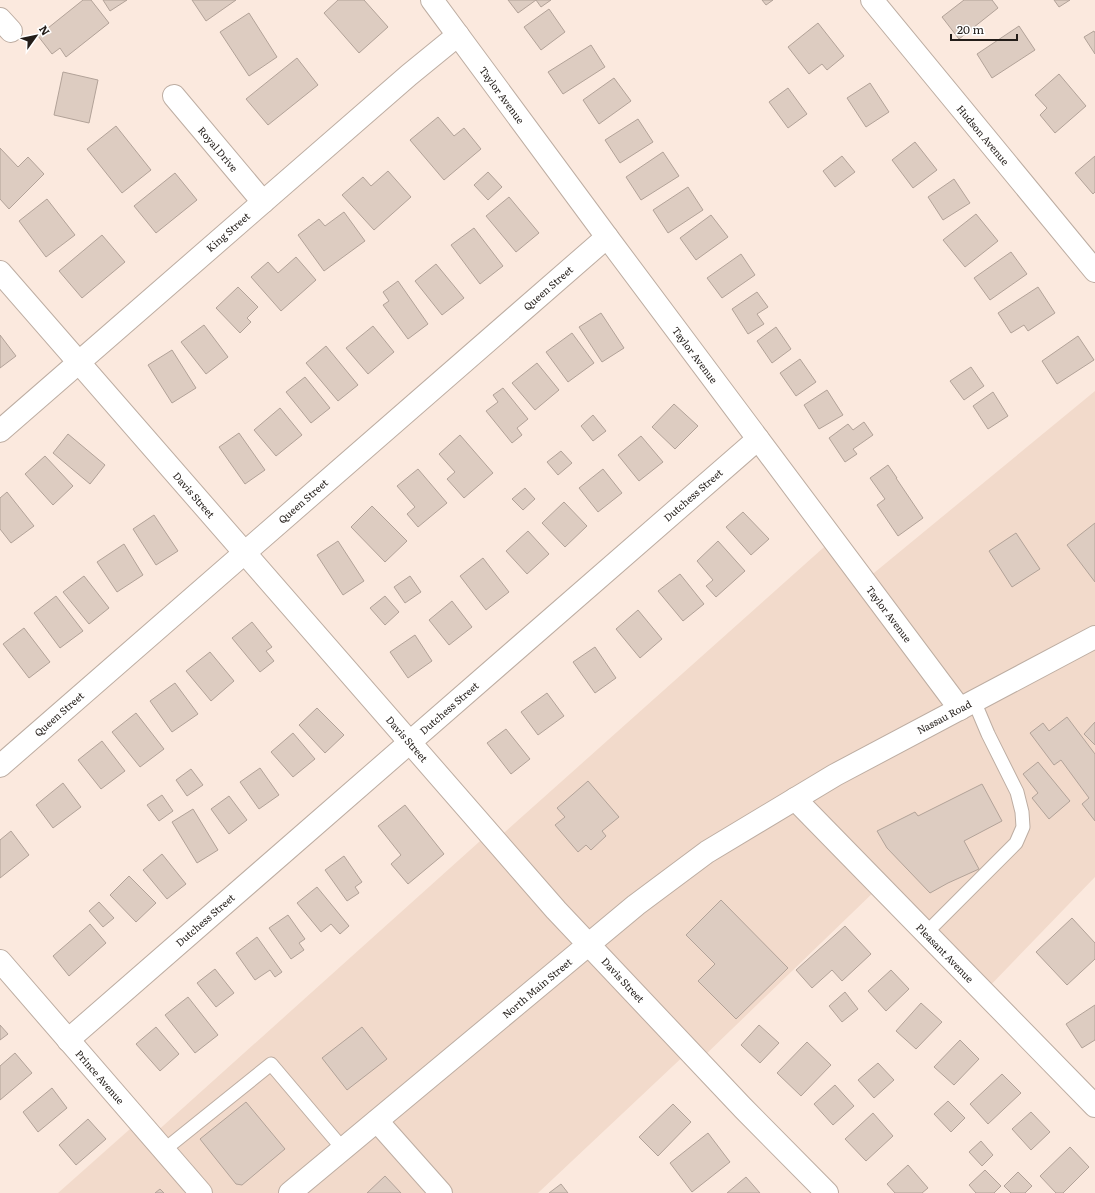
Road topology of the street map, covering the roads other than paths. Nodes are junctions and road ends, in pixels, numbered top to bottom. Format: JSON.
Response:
{"nodes":[{"id":1,"x":432,"y":0,"type":"edge"},
{"id":2,"x":872,"y":0,"type":"edge"},
{"id":3,"x":458,"y":35,"type":"junction"},
{"id":4,"x":174,"y":96,"type":"dead end"},
{"id":5,"x":263,"y":202,"type":"junction"},
{"id":6,"x":607,"y":237,"type":"junction"},
{"id":7,"x":1095,"y":271,"type":"edge"},
{"id":8,"x":0,"y":272,"type":"edge"},
{"id":9,"x":79,"y":362,"type":"junction"},
{"id":10,"x":0,"y":431,"type":"edge"},
{"id":11,"x":758,"y":439,"type":"junction"},
{"id":12,"x":244,"y":553,"type":"junction"},
{"id":13,"x":1095,"y":637,"type":"edge"},
{"id":14,"x":967,"y":705,"type":"junction"},
{"id":15,"x":410,"y":742,"type":"junction"},
{"id":16,"x":0,"y":766,"type":"edge"},
{"id":17,"x":794,"y":799,"type":"junction"},
{"id":18,"x":926,"y":933,"type":"junction"},
{"id":19,"x":589,"y":944,"type":"junction"},
{"id":20,"x":0,"y":961,"type":"edge"},
{"id":21,"x":68,"y":1040,"type":"junction"},
{"id":22,"x":1095,"y":1106,"type":"edge"},
{"id":23,"x":377,"y":1121,"type":"junction"},
{"id":24,"x":343,"y":1149,"type":"junction"},
{"id":25,"x":164,"y":1150,"type":"junction"},
{"id":26,"x":201,"y":1193,"type":"edge"},
{"id":27,"x":290,"y":1193,"type":"edge"},
{"id":28,"x":441,"y":1193,"type":"edge"},
{"id":29,"x":827,"y":1193,"type":"edge"}],
"edges":[{"from":1,"to":3,"type":"street","name":"Taylor Avenue"},
{"from":2,"to":7,"type":"street","name":"Hudson Avenue"},
{"from":3,"to":5,"type":"street","name":"King Street"},
{"from":3,"to":6,"type":"street","name":"Taylor Avenue"},
{"from":4,"to":5,"type":"street","name":"Royal Drive"},
{"from":5,"to":9,"type":"street","name":"King Street"},
{"from":6,"to":11,"type":"street","name":"Taylor Avenue"},
{"from":6,"to":12,"type":"street","name":"Queen Street"},
{"from":8,"to":9,"type":"street","name":"Davis Street"},
{"from":9,"to":10,"type":"street","name":"King Street"},
{"from":9,"to":12,"type":"street","name":"Davis Street"},
{"from":11,"to":14,"type":"street","name":"Taylor Avenue"},
{"from":11,"to":15,"type":"street","name":"Dutchess Street"},
{"from":12,"to":15,"type":"street","name":"Davis Street"},
{"from":12,"to":16,"type":"street","name":"Queen Street"},
{"from":13,"to":14,"type":"street","name":"Nassau Road"},
{"from":14,"to":17,"type":"street","name":"Nassau Road"},
{"from":14,"to":18,"type":"lane"},
{"from":15,"to":19,"type":"street","name":"Davis Street"},
{"from":15,"to":21,"type":"street","name":"Dutchess Street"},
{"from":17,"to":18,"type":"street","name":"Pleasant Avenue"},
{"from":17,"to":19,"type":"street","name":"North Main Street"},
{"from":18,"to":22,"type":"street","name":"Pleasant Avenue"},
{"from":19,"to":23,"type":"street","name":"North Main Street"},
{"from":19,"to":29,"type":"street","name":"Davis Street"},
{"from":20,"to":21,"type":"street","name":"Prince Avenue"},
{"from":21,"to":25,"type":"street","name":"Prince Avenue"},
{"from":23,"to":24,"type":"street","name":"North Main Street"},
{"from":23,"to":28,"type":"street"},
{"from":24,"to":25,"type":"lane"},
{"from":24,"to":27,"type":"street","name":"North Main Street"},
{"from":25,"to":26,"type":"street","name":"Prince Avenue"}]}
